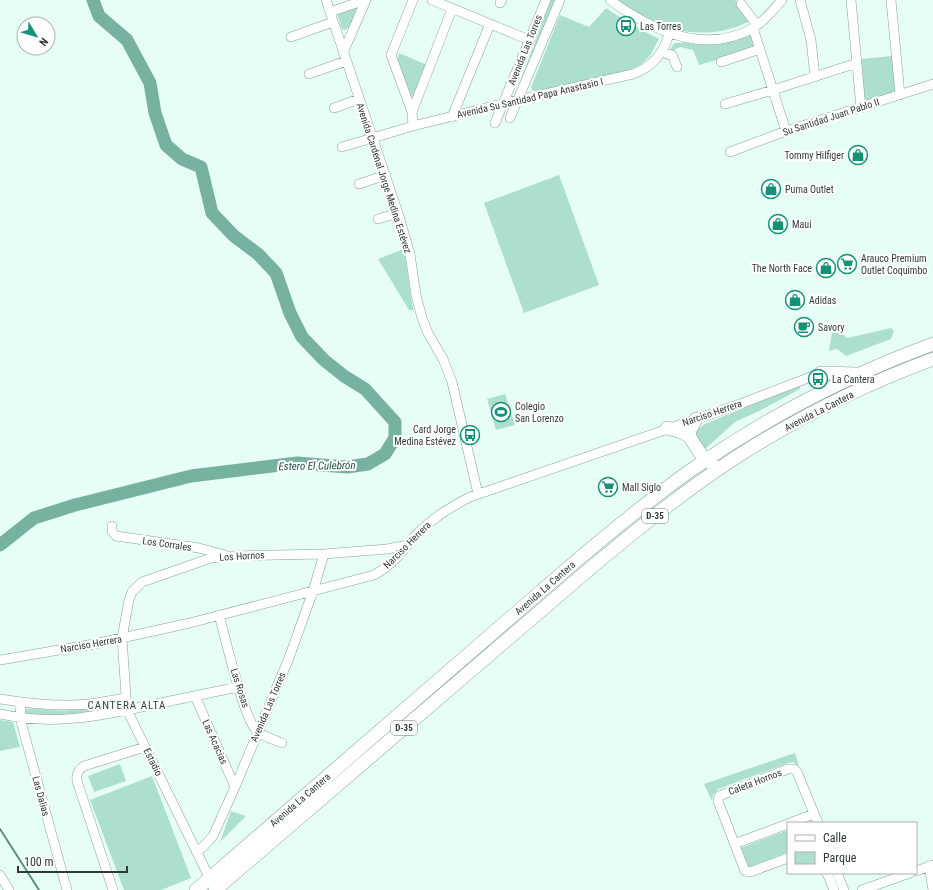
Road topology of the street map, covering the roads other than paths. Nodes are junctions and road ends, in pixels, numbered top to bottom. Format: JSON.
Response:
{"nodes":[{"id":1,"x":326,"y":0,"type":"edge"},
{"id":2,"x":365,"y":0,"type":"edge"},
{"id":3,"x":413,"y":0,"type":"edge"},
{"id":4,"x":432,"y":0,"type":"edge"},
{"id":5,"x":546,"y":0,"type":"edge"},
{"id":6,"x":560,"y":0,"type":"edge"},
{"id":7,"x":610,"y":0,"type":"edge"},
{"id":8,"x":782,"y":0,"type":"edge"},
{"id":9,"x":800,"y":0,"type":"edge"},
{"id":10,"x":851,"y":0,"type":"edge"},
{"id":11,"x":891,"y":0,"type":"edge"},
{"id":12,"x":741,"y":4,"type":"dead end"},
{"id":13,"x":452,"y":9,"type":"junction"},
{"id":14,"x":330,"y":12,"type":"junction"},
{"id":15,"x":333,"y":22,"type":"junction"},
{"id":16,"x":490,"y":24,"type":"junction"},
{"id":17,"x":755,"y":27,"type":"junction"},
{"id":18,"x":669,"y":34,"type":"junction"},
{"id":19,"x":291,"y":37,"type":"dead end"},
{"id":20,"x":529,"y":40,"type":"junction"},
{"id":21,"x":760,"y":49,"type":"junction"},
{"id":22,"x":662,"y":51,"type":"junction"},
{"id":23,"x":345,"y":57,"type":"junction"},
{"id":24,"x":721,"y":62,"type":"dead end"},
{"id":25,"x":857,"y":63,"type":"junction"},
{"id":26,"x":677,"y":68,"type":"dead end"},
{"id":27,"x":309,"y":74,"type":"dead end"},
{"id":28,"x":815,"y":77,"type":"junction"},
{"id":29,"x":933,"y":84,"type":"edge"},
{"id":30,"x":773,"y":90,"type":"junction"},
{"id":31,"x":900,"y":96,"type":"junction"},
{"id":32,"x":359,"y":99,"type":"junction"},
{"id":33,"x":518,"y":100,"type":"junction"},
{"id":34,"x":504,"y":104,"type":"junction"},
{"id":35,"x":725,"y":104,"type":"dead end"},
{"id":36,"x":334,"y":108,"type":"dead end"},
{"id":37,"x":861,"y":108,"type":"junction"},
{"id":38,"x":412,"y":112,"type":"junction"},
{"id":39,"x":452,"y":117,"type":"junction"},
{"id":40,"x":510,"y":118,"type":"dead end"},
{"id":41,"x":496,"y":123,"type":"dead end"},
{"id":42,"x":413,"y":126,"type":"junction"},
{"id":43,"x":786,"y":131,"type":"junction"},
{"id":44,"x":372,"y":138,"type":"junction"},
{"id":45,"x":342,"y":147,"type":"dead end"},
{"id":46,"x":730,"y":152,"type":"dead end"},
{"id":47,"x":386,"y":175,"type":"junction"},
{"id":48,"x":358,"y":184,"type":"dead end"},
{"id":49,"x":398,"y":213,"type":"junction"},
{"id":50,"x":378,"y":219,"type":"dead end"},
{"id":51,"x":933,"y":344,"type":"edge"},
{"id":52,"x":933,"y":359,"type":"edge"},
{"id":53,"x":821,"y":373,"type":"junction"},
{"id":54,"x":861,"y":374,"type":"junction"},
{"id":55,"x":836,"y":386,"type":"junction"},
{"id":56,"x":837,"y":400,"type":"junction"},
{"id":57,"x":696,"y":420,"type":"junction"},
{"id":58,"x":667,"y":428,"type":"junction"},
{"id":59,"x":689,"y":436,"type":"junction"},
{"id":60,"x":706,"y":460,"type":"junction"},
{"id":61,"x":719,"y":469,"type":"junction"},
{"id":62,"x":478,"y":494,"type":"junction"},
{"id":63,"x":112,"y":526,"type":"dead end"},
{"id":64,"x":408,"y":545,"type":"junction"},
{"id":65,"x":324,"y":554,"type":"junction"},
{"id":66,"x":228,"y":556,"type":"junction"},
{"id":67,"x":313,"y":592,"type":"junction"},
{"id":68,"x":219,"y":615,"type":"junction"},
{"id":69,"x":122,"y":638,"type":"junction"},
{"id":70,"x":0,"y":660,"type":"edge"},
{"id":71,"x":238,"y":687,"type":"junction"},
{"id":72,"x":195,"y":696,"type":"junction"},
{"id":73,"x":126,"y":698,"type":"junction"},
{"id":74,"x":0,"y":699,"type":"edge"},
{"id":75,"x":21,"y":703,"type":"junction"},
{"id":76,"x":127,"y":710,"type":"junction"},
{"id":77,"x":0,"y":714,"type":"edge"},
{"id":78,"x":20,"y":718,"type":"junction"},
{"id":79,"x":257,"y":731,"type":"junction"},
{"id":80,"x":282,"y":744,"type":"dead end"},
{"id":81,"x":145,"y":747,"type":"junction"},
{"id":82,"x":235,"y":787,"type":"junction"},
{"id":83,"x":814,"y":814,"type":"junction"},
{"id":84,"x":792,"y":822,"type":"edge"},
{"id":85,"x":818,"y":822,"type":"edge"},
{"id":86,"x":787,"y":824,"type":"edge"},
{"id":87,"x":734,"y":844,"type":"junction"},
{"id":88,"x":197,"y":852,"type":"junction"},
{"id":89,"x":787,"y":858,"type":"edge"},
{"id":90,"x":931,"y":865,"type":"edge"},
{"id":91,"x":917,"y":871,"type":"edge"},
{"id":92,"x":827,"y":874,"type":"edge"},
{"id":93,"x":837,"y":874,"type":"edge"},
{"id":94,"x":907,"y":874,"type":"edge"},
{"id":95,"x":0,"y":875,"type":"edge"},
{"id":96,"x":212,"y":884,"type":"edge"},
{"id":97,"x":9,"y":890,"type":"edge"},
{"id":98,"x":67,"y":890,"type":"edge"},
{"id":99,"x":113,"y":890,"type":"edge"},
{"id":100,"x":196,"y":890,"type":"edge"},
{"id":101,"x":834,"y":890,"type":"edge"},
{"id":102,"x":844,"y":890,"type":"edge"},
{"id":103,"x":862,"y":890,"type":"edge"},
{"id":104,"x":933,"y":890,"type":"edge"}],
"edges":[{"from":1,"to":14,"type":"street","name":"Avenida Cardenal Jorge Medina Estévez"},
{"from":2,"to":14,"type":"street"},
{"from":2,"to":23,"type":"street"},
{"from":3,"to":38,"type":"street"},
{"from":4,"to":13,"type":"street"},
{"from":5,"to":20,"type":"street","name":"Avenida Las Torres"},
{"from":6,"to":33,"type":"street","name":"Avenida Las Torres"},
{"from":7,"to":18,"type":"street"},
{"from":8,"to":17,"type":"street"},
{"from":9,"to":28,"type":"street"},
{"from":10,"to":25,"type":"street"},
{"from":11,"to":31,"type":"street"},
{"from":12,"to":17,"type":"street"},
{"from":13,"to":16,"type":"street"},
{"from":13,"to":38,"type":"street"},
{"from":14,"to":15,"type":"street","name":"Avenida Cardenal Jorge Medina Estévez"},
{"from":15,"to":19,"type":"street"},
{"from":15,"to":23,"type":"street","name":"Avenida Cardenal Jorge Medina Estévez"},
{"from":16,"to":20,"type":"street"},
{"from":16,"to":39,"type":"street"},
{"from":17,"to":18,"type":"street"},
{"from":17,"to":21,"type":"street"},
{"from":18,"to":22,"type":"street","name":"Avenida Su Santidad Papa Anastasio I"},
{"from":20,"to":34,"type":"street","name":"Avenida Las Torres"},
{"from":21,"to":24,"type":"street"},
{"from":21,"to":30,"type":"street"},
{"from":22,"to":26,"type":"street"},
{"from":22,"to":33,"type":"street","name":"Avenida Su Santidad Papa Anastasio I"},
{"from":23,"to":27,"type":"street"},
{"from":23,"to":32,"type":"street","name":"Avenida Cardenal Jorge Medina Estévez"},
{"from":25,"to":28,"type":"street"},
{"from":25,"to":37,"type":"street"},
{"from":28,"to":30,"type":"street"},
{"from":29,"to":31,"type":"street","name":"Su Santidad Juan Pablo II"},
{"from":30,"to":35,"type":"street"},
{"from":30,"to":43,"type":"street"},
{"from":31,"to":37,"type":"street","name":"Su Santidad Juan Pablo II"},
{"from":32,"to":36,"type":"street"},
{"from":32,"to":44,"type":"street","name":"Avenida Cardenal Jorge Medina Estévez"},
{"from":33,"to":34,"type":"street","name":"Avenida Su Santidad Papa Anastasio I"},
{"from":33,"to":40,"type":"street","name":"Avenida Las Torres"},
{"from":34,"to":39,"type":"street","name":"Avenida Su Santidad Papa Anastasio I"},
{"from":34,"to":41,"type":"street","name":"Avenida Las Torres"},
{"from":37,"to":43,"type":"street","name":"Su Santidad Juan Pablo II"},
{"from":38,"to":42,"type":"street"},
{"from":39,"to":42,"type":"street","name":"Avenida Su Santidad Papa Anastasio I"},
{"from":42,"to":44,"type":"street","name":"Avenida Su Santidad Papa Anastasio I"},
{"from":43,"to":46,"type":"street","name":"Su Santidad Juan Pablo II"},
{"from":44,"to":45,"type":"street","name":"Avenida Su Santidad Papa Anastasio I"},
{"from":44,"to":47,"type":"street","name":"Avenida Cardenal Jorge Medina Estévez"},
{"from":47,"to":48,"type":"street"},
{"from":47,"to":49,"type":"street","name":"Avenida Cardenal Jorge Medina Estévez"},
{"from":49,"to":50,"type":"street"},
{"from":49,"to":62,"type":"street","name":"Avenida Cardenal Jorge Medina Estévez"},
{"from":51,"to":54,"type":"highway","name":"Avenida La Cantera","number":"D-35"},
{"from":52,"to":56,"type":"highway","name":"Avenida La Cantera","number":"D-35"},
{"from":53,"to":54,"type":"highway"},
{"from":53,"to":55,"type":"highway"},
{"from":53,"to":57,"type":"street","name":"Narciso Herrera"},
{"from":54,"to":55,"type":"highway","name":"Avenida La Cantera","number":"D-35"},
{"from":55,"to":56,"type":"highway"},
{"from":55,"to":60,"type":"highway","name":"Avenida La Cantera","number":"D-35"},
{"from":56,"to":61,"type":"highway","name":"Avenida La Cantera","number":"D-35"},
{"from":57,"to":58,"type":"street","name":"Narciso Herrera"},
{"from":57,"to":59,"type":"highway"},
{"from":58,"to":59,"type":"highway"},
{"from":58,"to":62,"type":"street","name":"Narciso Herrera"},
{"from":59,"to":60,"type":"highway"},
{"from":60,"to":61,"type":"highway"},
{"from":60,"to":96,"type":"highway","name":"Avenida La Cantera","number":"D-35"},
{"from":61,"to":96,"type":"highway","name":"Avenida La Cantera","number":"D-35"},
{"from":62,"to":64,"type":"street","name":"Narciso Herrera"},
{"from":63,"to":66,"type":"street","name":"Los Corrales"},
{"from":64,"to":65,"type":"street","name":"Los Hornos"},
{"from":64,"to":67,"type":"street","name":"Narciso Herrera"},
{"from":65,"to":66,"type":"street","name":"Los Hornos"},
{"from":65,"to":67,"type":"street","name":"Avenida Las Torres"},
{"from":66,"to":69,"type":"street","name":"Los Hornos"},
{"from":67,"to":68,"type":"street","name":"Narciso Herrera"},
{"from":67,"to":79,"type":"street","name":"Avenida Las Torres"},
{"from":68,"to":69,"type":"street","name":"Narciso Herrera"},
{"from":68,"to":71,"type":"street","name":"Las Rosas"},
{"from":69,"to":70,"type":"street","name":"Narciso Herrera"},
{"from":69,"to":73,"type":"street","name":"Estadio"},
{"from":71,"to":72,"type":"street"},
{"from":71,"to":79,"type":"street","name":"Las Rosas"},
{"from":72,"to":76,"type":"street"},
{"from":72,"to":82,"type":"street","name":"Las Acacias"},
{"from":73,"to":75,"type":"street"},
{"from":73,"to":76,"type":"street","name":"Estadio"},
{"from":74,"to":75,"type":"street"},
{"from":75,"to":78,"type":"street","name":"Las Dalias"},
{"from":76,"to":78,"type":"street"},
{"from":76,"to":81,"type":"street","name":"Estadio"},
{"from":77,"to":78,"type":"street"},
{"from":78,"to":98,"type":"street","name":"Las Dalias"},
{"from":79,"to":80,"type":"street"},
{"from":79,"to":82,"type":"street","name":"Avenida Las Torres"},
{"from":81,"to":88,"type":"street","name":"Estadio"},
{"from":81,"to":99,"type":"street"},
{"from":82,"to":88,"type":"street","name":"Avenida Las Torres"},
{"from":83,"to":84,"type":"street"},
{"from":83,"to":85,"type":"street"},
{"from":83,"to":87,"type":"street","name":"Caleta Hornos"},
{"from":86,"to":87,"type":"street"},
{"from":87,"to":89,"type":"street"},
{"from":88,"to":96,"type":"street","name":"Estadio"},
{"from":90,"to":91,"type":"street"},
{"from":90,"to":104,"type":"street"},
{"from":92,"to":101,"type":"street"},
{"from":93,"to":102,"type":"street"},
{"from":94,"to":103,"type":"street"},
{"from":95,"to":97,"type":"street"},
{"from":96,"to":100,"type":"highway","name":"Avenida La Cantera","number":"D-35"}]}
